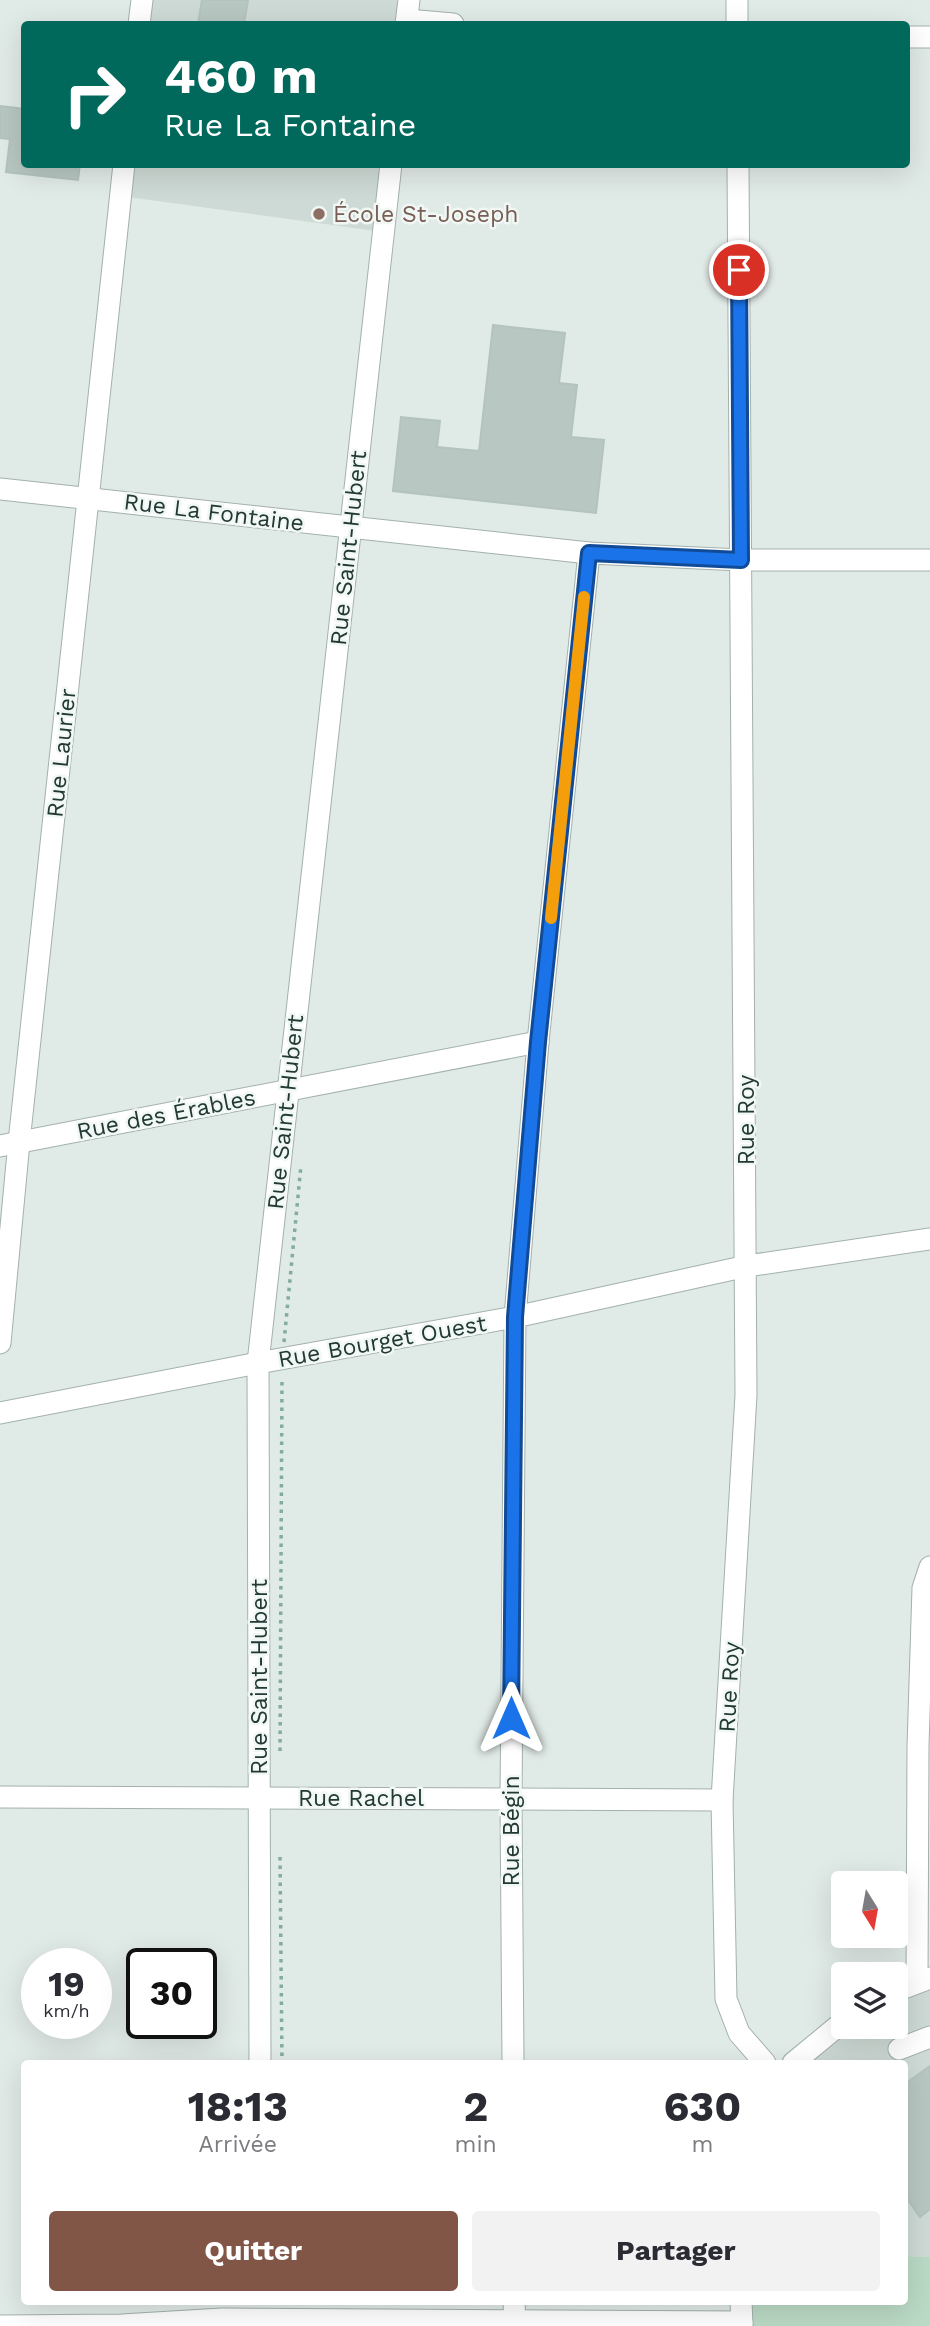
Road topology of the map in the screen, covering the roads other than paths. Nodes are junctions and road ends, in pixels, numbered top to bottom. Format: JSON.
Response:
{"nodes":[{"id":1,"x":142,"y":0,"type":"edge"},
{"id":2,"x":737,"y":0,"type":"edge"},
{"id":3,"x":407,"y":15,"type":"edge"},
{"id":4,"x":139,"y":21,"type":"edge"},
{"id":5,"x":438,"y":21,"type":"edge"},
{"id":6,"x":737,"y":21,"type":"edge"},
{"id":7,"x":910,"y":37,"type":"edge"},
{"id":8,"x":930,"y":37,"type":"edge"},
{"id":9,"x":124,"y":168,"type":"edge"},
{"id":10,"x":391,"y":168,"type":"edge"},
{"id":11,"x":738,"y":168,"type":"edge"},
{"id":12,"x":0,"y":489,"type":"edge"},
{"id":13,"x":88,"y":497,"type":"junction"},
{"id":14,"x":351,"y":528,"type":"junction"},
{"id":15,"x":589,"y":553,"type":"junction"},
{"id":16,"x":741,"y":560,"type":"junction"},
{"id":17,"x":930,"y":560,"type":"edge"},
{"id":18,"x":538,"y":1042,"type":"junction"},
{"id":19,"x":288,"y":1090,"type":"junction"},
{"id":20,"x":9,"y":1144,"type":"edge"},
{"id":21,"x":930,"y":1239,"type":"edge"},
{"id":22,"x":747,"y":1266,"type":"junction"},
{"id":23,"x":515,"y":1317,"type":"junction"},
{"id":24,"x":0,"y":1343,"type":"edge"},
{"id":25,"x":258,"y":1363,"type":"junction"},
{"id":26,"x":0,"y":1413,"type":"edge"},
{"id":27,"x":930,"y":1567,"type":"edge"},
{"id":28,"x":0,"y":1797,"type":"edge"},
{"id":29,"x":259,"y":1798,"type":"junction"},
{"id":30,"x":511,"y":1799,"type":"junction"},
{"id":31,"x":722,"y":1800,"type":"junction"},
{"id":32,"x":923,"y":1979,"type":"edge"},
{"id":33,"x":831,"y":2032,"type":"edge"},
{"id":34,"x":930,"y":2037,"type":"edge"},
{"id":35,"x":899,"y":2049,"type":"dead end"},
{"id":36,"x":260,"y":2060,"type":"edge"},
{"id":37,"x":513,"y":2060,"type":"edge"},
{"id":38,"x":762,"y":2060,"type":"edge"},
{"id":39,"x":797,"y":2060,"type":"edge"},
{"id":40,"x":251,"y":2315,"type":"edge"},
{"id":41,"x":277,"y":2316,"type":"edge"},
{"id":42,"x":514,"y":2316,"type":"edge"},
{"id":43,"x":742,"y":2316,"type":"edge"},
{"id":44,"x":0,"y":2326,"type":"edge"}],
"edges":[{"from":1,"to":4,"type":"street"},
{"from":2,"to":6,"type":"street"},
{"from":3,"to":5,"type":"street"},
{"from":7,"to":8,"type":"street"},
{"from":9,"to":13,"type":"street","name":"Rue Laurier"},
{"from":10,"to":14,"type":"street","name":"Rue Saint-Hubert"},
{"from":11,"to":16,"type":"street","name":"Rue Roy"},
{"from":12,"to":13,"type":"street","name":"Rue La Fontaine"},
{"from":13,"to":14,"type":"street","name":"Rue La Fontaine"},
{"from":13,"to":20,"type":"street","name":"Rue Laurier"},
{"from":14,"to":15,"type":"street","name":"Rue La Fontaine"},
{"from":14,"to":19,"type":"street","name":"Rue Saint-Hubert"},
{"from":15,"to":16,"type":"street","name":"Rue La Fontaine"},
{"from":15,"to":18,"type":"street","name":"Rue Bégin"},
{"from":16,"to":17,"type":"street","name":"Rue La Fontaine"},
{"from":16,"to":22,"type":"street","name":"Rue Roy"},
{"from":18,"to":19,"type":"street","name":"Rue des Érables"},
{"from":18,"to":23,"type":"street","name":"Rue Bégin"},
{"from":19,"to":20,"type":"street","name":"Rue des Érables"},
{"from":19,"to":25,"type":"street","name":"Rue Saint-Hubert"},
{"from":20,"to":24,"type":"street","name":"Rue Laurier"},
{"from":21,"to":22,"type":"street","name":"Rue Bourget Ouest"},
{"from":22,"to":23,"type":"street","name":"Rue Bourget Ouest"},
{"from":22,"to":31,"type":"street","name":"Rue Roy"},
{"from":23,"to":25,"type":"street","name":"Rue Bourget Ouest"},
{"from":23,"to":30,"type":"street","name":"Rue Bégin"},
{"from":25,"to":26,"type":"street","name":"Rue Bourget Ouest"},
{"from":25,"to":29,"type":"street","name":"Rue Saint-Hubert"},
{"from":27,"to":32,"type":"street"},
{"from":28,"to":29,"type":"street","name":"Rue Rachel"},
{"from":29,"to":30,"type":"street","name":"Rue Rachel"},
{"from":29,"to":36,"type":"street","name":"Rue Saint-Hubert"},
{"from":30,"to":31,"type":"street","name":"Rue Rachel"},
{"from":30,"to":37,"type":"street","name":"Rue Bégin"},
{"from":31,"to":38,"type":"street","name":"Rue Roy"},
{"from":33,"to":39,"type":"street"},
{"from":34,"to":35,"type":"street"},
{"from":40,"to":41,"type":"street"},
{"from":40,"to":44,"type":"street"},
{"from":41,"to":42,"type":"street"},
{"from":42,"to":43,"type":"street"}]}
